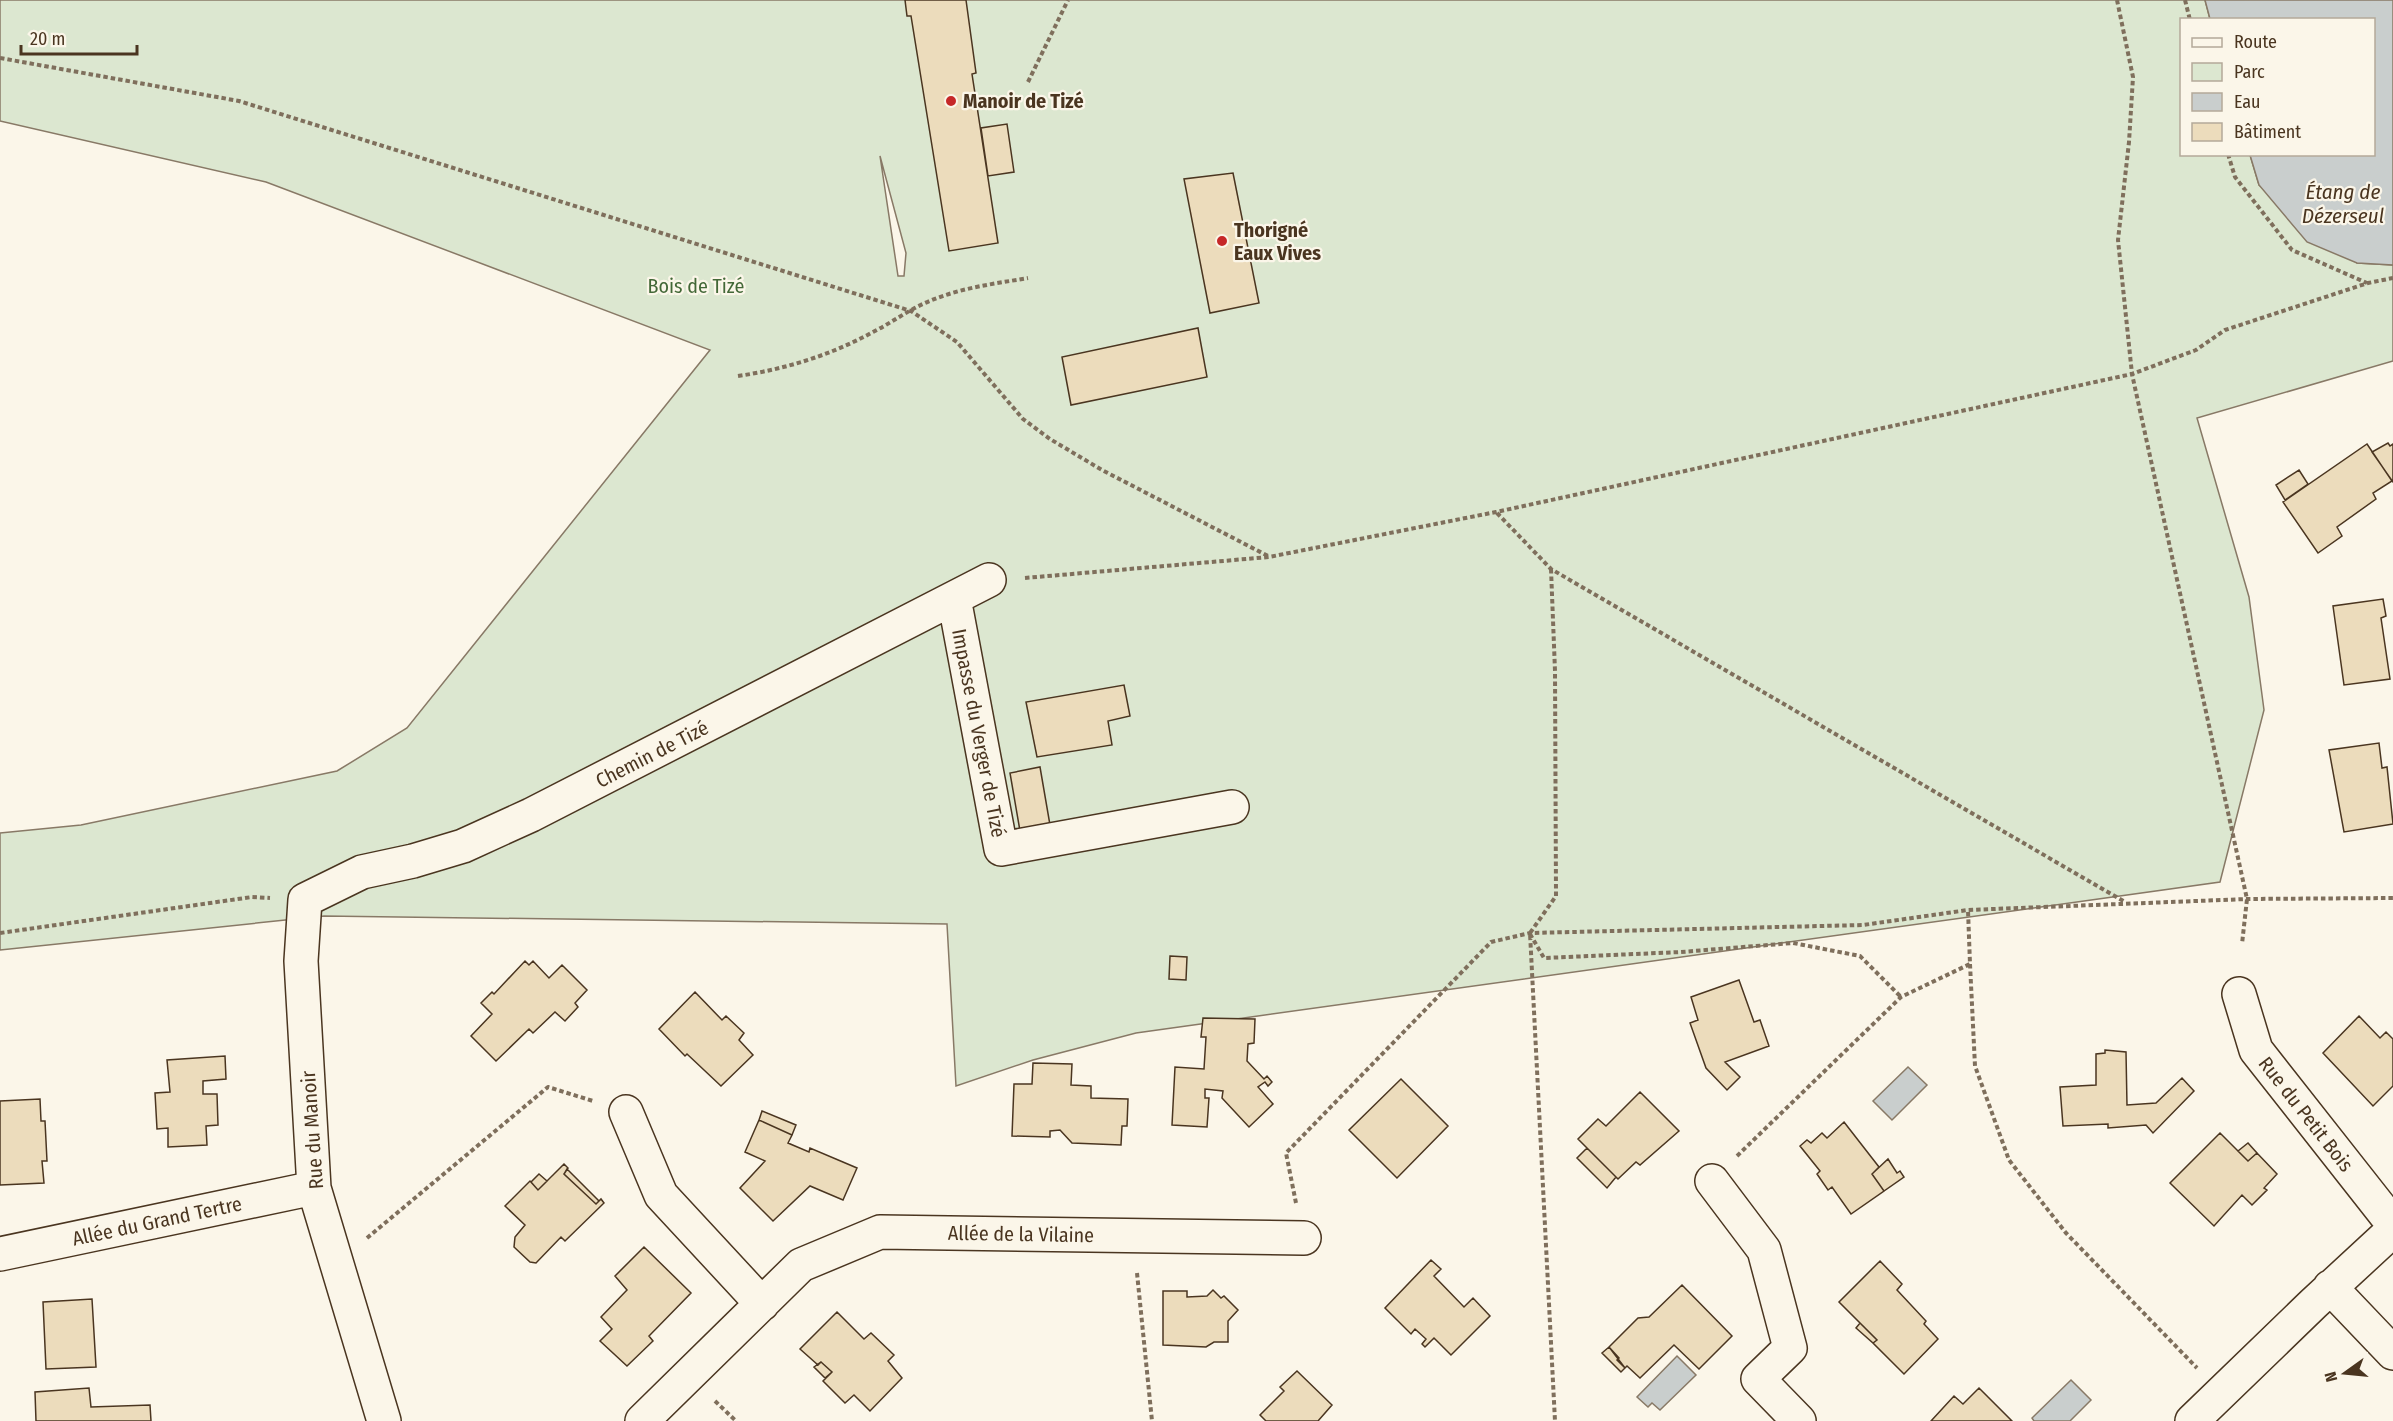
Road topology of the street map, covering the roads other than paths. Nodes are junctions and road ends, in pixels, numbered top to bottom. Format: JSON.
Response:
{"nodes":[{"id":1,"x":989,"y":580,"type":"road end"},
{"id":2,"x":954,"y":598,"type":"junction"},
{"id":3,"x":1232,"y":807,"type":"dead end"},
{"id":4,"x":305,"y":900,"type":"joint"},
{"id":5,"x":2239,"y":994,"type":"dead end"},
{"id":6,"x":626,"y":1112,"type":"road end"},
{"id":7,"x":1712,"y":1181,"type":"road end"},
{"id":8,"x":314,"y":1188,"type":"junction"},
{"id":9,"x":2393,"y":1224,"type":"edge"},
{"id":10,"x":2393,"y":1230,"type":"edge"},
{"id":11,"x":1304,"y":1238,"type":"road end"},
{"id":12,"x":0,"y":1254,"type":"edge"},
{"id":13,"x":2330,"y":1287,"type":"junction"},
{"id":14,"x":762,"y":1304,"type":"junction"},
{"id":15,"x":2393,"y":1353,"type":"edge"},
{"id":16,"x":384,"y":1421,"type":"edge"},
{"id":17,"x":642,"y":1421,"type":"edge"},
{"id":18,"x":1799,"y":1421,"type":"edge"},
{"id":19,"x":2192,"y":1421,"type":"edge"}],
"edges":[{"from":1,"to":2,"type":"street","name":"Chemin de Tizé"},
{"from":2,"to":3,"type":"street","name":"Impasse du Verger de Tizé"},
{"from":2,"to":4,"type":"street","name":"Chemin de Tizé"},
{"from":4,"to":8,"type":"street","name":"Rue du Manoir"},
{"from":5,"to":9,"type":"street","name":"Rue du Petit Bois"},
{"from":6,"to":14,"type":"street"},
{"from":7,"to":18,"type":"street"},
{"from":8,"to":12,"type":"street","name":"Allée du Grand Tertre"},
{"from":8,"to":16,"type":"street","name":"Rue du Manoir"},
{"from":10,"to":13,"type":"street"},
{"from":11,"to":14,"type":"street","name":"Allée de la Vilaine"},
{"from":13,"to":15,"type":"street"},
{"from":13,"to":19,"type":"street"},
{"from":14,"to":17,"type":"street","name":"Allée de la Vilaine"}]}
